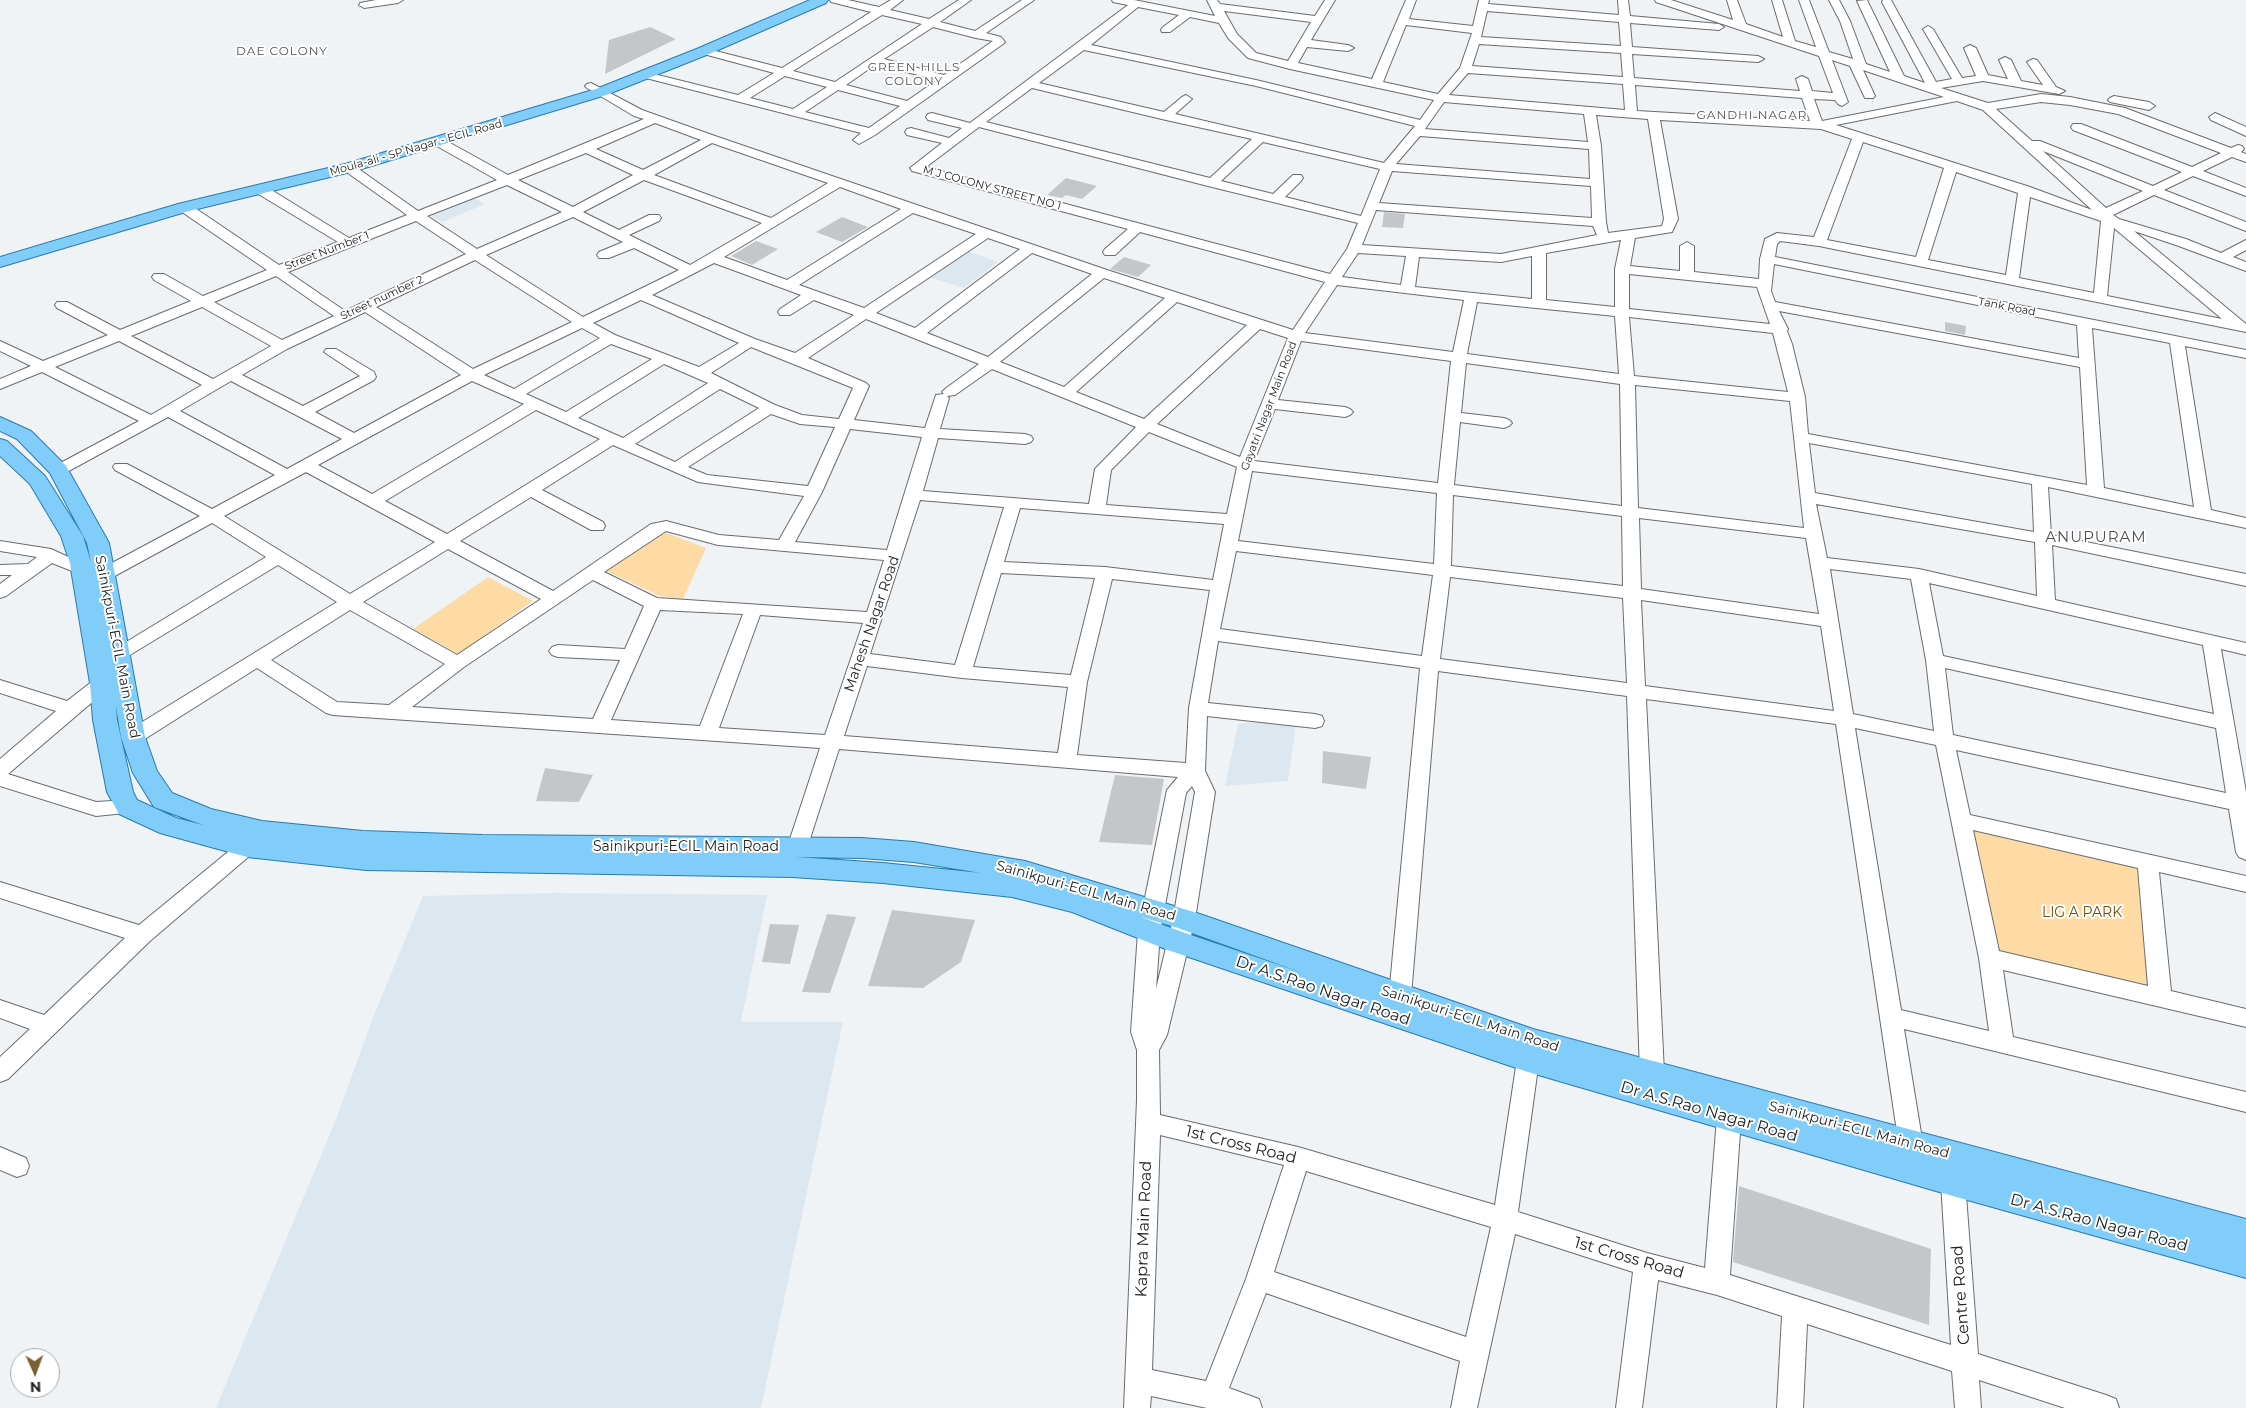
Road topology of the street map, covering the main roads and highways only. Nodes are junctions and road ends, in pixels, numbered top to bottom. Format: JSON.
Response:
{"nodes":[{"id":1,"x":802,"y":0,"type":"edge"},
{"id":2,"x":821,"y":0,"type":"edge"},
{"id":3,"x":596,"y":89,"type":"junction"},
{"id":4,"x":0,"y":252,"type":"edge"},
{"id":5,"x":0,"y":262,"type":"edge"},
{"id":6,"x":0,"y":423,"type":"edge"},
{"id":7,"x":0,"y":445,"type":"edge"},
{"id":8,"x":94,"y":572,"type":"junction"},
{"id":9,"x":114,"y":669,"type":"junction"},
{"id":10,"x":1151,"y":921,"type":"junction"},
{"id":11,"x":1181,"y":931,"type":"junction"},
{"id":12,"x":2246,"y":1234,"type":"edge"},
{"id":13,"x":2246,"y":1264,"type":"edge"}],
"edges":[{"from":1,"to":3,"type":"main road","name":"Moula-ali - SP Nagar - ECIL Road"},
{"from":2,"to":3,"type":"main road","name":"Moula-ali - SP Nagar - ECIL Road"},
{"from":3,"to":4,"type":"main road","name":"Moula-ali - SP Nagar - ECIL Road"},
{"from":3,"to":5,"type":"main road","name":"Moula-ali - SP Nagar - ECIL Road"},
{"from":6,"to":8,"type":"main road","name":"Sainikpuri-ECIL Main Road"},
{"from":7,"to":8,"type":"main road","name":"Sainikpuri-ECIL Main Road"},
{"from":8,"to":9,"type":"main road","name":"Sainikpuri-ECIL Main Road"},
{"from":8,"to":9,"type":"main road","name":"Sainikpuri-ECIL Main Road"},
{"from":9,"to":10,"type":"main road","name":"Sainikpuri-ECIL Main Road"},
{"from":9,"to":10,"type":"main road","name":"Sainikpuri-ECIL Main Road"},
{"from":10,"to":11,"type":"main road"},
{"from":11,"to":12,"type":"main road","name":"Sainikpuri-ECIL Main Road"},
{"from":11,"to":13,"type":"main road","name":"Dr A.S.Rao Nagar Road"}]}
